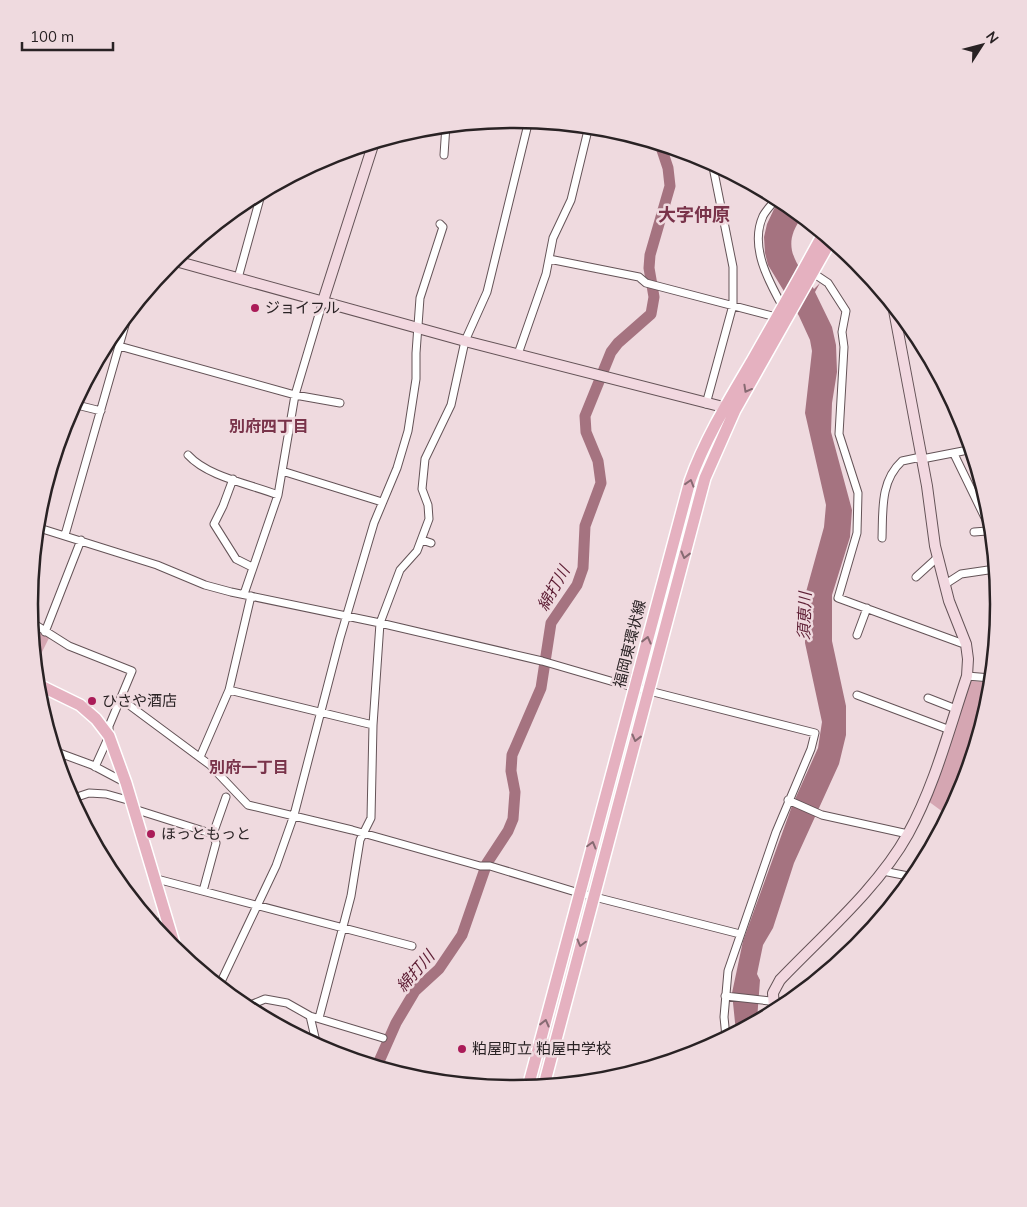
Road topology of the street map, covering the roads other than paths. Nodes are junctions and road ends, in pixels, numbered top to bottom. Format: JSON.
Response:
{"nodes":[{"id":1,"x":527,"y":128,"type":"edge"},
{"id":2,"x":445,"y":133,"type":"edge"},
{"id":3,"x":587,"y":134,"type":"edge"},
{"id":4,"x":372,"y":150,"type":"edge"},
{"id":5,"x":444,"y":155,"type":"dead end"},
{"id":6,"x":714,"y":172,"type":"edge"},
{"id":7,"x":259,"y":202,"type":"edge"},
{"id":8,"x":772,"y":204,"type":"edge"},
{"id":9,"x":440,"y":224,"type":"dead end"},
{"id":10,"x":820,"y":240,"type":"edge"},
{"id":11,"x":827,"y":246,"type":"edge"},
{"id":12,"x":549,"y":259,"type":"junction"},
{"id":13,"x":182,"y":263,"type":"edge"},
{"id":14,"x":813,"y":273,"type":"junction"},
{"id":15,"x":238,"y":278,"type":"junction"},
{"id":16,"x":323,"y":301,"type":"junction"},
{"id":17,"x":733,"y":305,"type":"junction"},
{"id":18,"x":788,"y":310,"type":"junction"},
{"id":19,"x":776,"y":318,"type":"junction"},
{"id":20,"x":895,"y":319,"type":"edge"},
{"id":21,"x":419,"y":328,"type":"junction"},
{"id":22,"x":123,"y":332,"type":"edge"},
{"id":23,"x":465,"y":341,"type":"junction"},
{"id":24,"x":119,"y":346,"type":"junction"},
{"id":25,"x":518,"y":354,"type":"junction"},
{"id":26,"x":295,"y":395,"type":"junction"},
{"id":27,"x":340,"y":403,"type":"dead end"},
{"id":28,"x":706,"y":404,"type":"junction"},
{"id":29,"x":81,"y":406,"type":"edge"},
{"id":30,"x":730,"y":409,"type":"junction"},
{"id":31,"x":101,"y":411,"type":"junction"},
{"id":32,"x":963,"y":451,"type":"dead end"},
{"id":33,"x":954,"y":454,"type":"junction"},
{"id":34,"x":188,"y":455,"type":"dead end"},
{"id":35,"x":921,"y":458,"type":"junction"},
{"id":36,"x":282,"y":471,"type":"junction"},
{"id":37,"x":233,"y":479,"type":"junction"},
{"id":38,"x":278,"y":494,"type":"junction"},
{"id":39,"x":382,"y":502,"type":"junction"},
{"id":40,"x":979,"y":504,"type":"edge"},
{"id":41,"x":44,"y":529,"type":"edge"},
{"id":42,"x":983,"y":531,"type":"edge"},
{"id":43,"x":974,"y":532,"type":"dead end"},
{"id":44,"x":65,"y":535,"type":"junction"},
{"id":45,"x":882,"y":538,"type":"dead end"},
{"id":46,"x":81,"y":540,"type":"junction"},
{"id":47,"x":422,"y":540,"type":"junction"},
{"id":48,"x":431,"y":543,"type":"dead end"},
{"id":49,"x":938,"y":557,"type":"junction"},
{"id":50,"x":252,"y":567,"type":"junction"},
{"id":51,"x":988,"y":570,"type":"edge"},
{"id":52,"x":916,"y":577,"type":"dead end"},
{"id":53,"x":944,"y":585,"type":"junction"},
{"id":54,"x":248,"y":595,"type":"junction"},
{"id":55,"x":867,"y":608,"type":"junction"},
{"id":56,"x":347,"y":618,"type":"junction"},
{"id":57,"x":380,"y":623,"type":"junction"},
{"id":58,"x":39,"y":628,"type":"edge"},
{"id":59,"x":45,"y":632,"type":"junction"},
{"id":60,"x":858,"y":634,"type":"dead end"},
{"id":61,"x":965,"y":642,"type":"junction"},
{"id":62,"x":967,"y":676,"type":"junction"},
{"id":63,"x":983,"y":677,"type":"edge"},
{"id":64,"x":635,"y":687,"type":"junction"},
{"id":65,"x":46,"y":688,"type":"edge"},
{"id":66,"x":229,"y":690,"type":"junction"},
{"id":67,"x":649,"y":690,"type":"junction"},
{"id":68,"x":857,"y":695,"type":"dead end"},
{"id":69,"x":121,"y":698,"type":"junction"},
{"id":70,"x":928,"y":698,"type":"dead end"},
{"id":71,"x":956,"y":709,"type":"junction"},
{"id":72,"x":321,"y":712,"type":"junction"},
{"id":73,"x":373,"y":725,"type":"junction"},
{"id":74,"x":950,"y":730,"type":"junction"},
{"id":75,"x":109,"y":736,"type":"junction"},
{"id":76,"x":62,"y":754,"type":"edge"},
{"id":77,"x":200,"y":757,"type":"junction"},
{"id":78,"x":95,"y":767,"type":"junction"},
{"id":79,"x":126,"y":783,"type":"junction"},
{"id":80,"x":79,"y":796,"type":"edge"},
{"id":81,"x":226,"y":797,"type":"dead end"},
{"id":82,"x":790,"y":802,"type":"junction"},
{"id":83,"x":132,"y":805,"type":"junction"},
{"id":84,"x":294,"y":815,"type":"junction"},
{"id":85,"x":214,"y":834,"type":"junction"},
{"id":86,"x":362,"y":834,"type":"junction"},
{"id":87,"x":908,"y":834,"type":"junction"},
{"id":88,"x":883,"y":871,"type":"junction"},
{"id":89,"x":904,"y":875,"type":"edge"},
{"id":90,"x":153,"y":878,"type":"junction"},
{"id":91,"x":203,"y":891,"type":"junction"},
{"id":92,"x":579,"y":893,"type":"junction"},
{"id":93,"x":594,"y":896,"type":"junction"},
{"id":94,"x":256,"y":907,"type":"junction"},
{"id":95,"x":165,"y":914,"type":"junction"},
{"id":96,"x":161,"y":923,"type":"edge"},
{"id":97,"x":343,"y":928,"type":"junction"},
{"id":98,"x":171,"y":933,"type":"edge"},
{"id":99,"x":740,"y":934,"type":"junction"},
{"id":100,"x":412,"y":946,"type":"dead end"},
{"id":101,"x":222,"y":979,"type":"edge"},
{"id":102,"x":727,"y":997,"type":"junction"},
{"id":103,"x":774,"y":1002,"type":"edge"},
{"id":104,"x":255,"y":1003,"type":"edge"},
{"id":105,"x":770,"y":1004,"type":"edge"},
{"id":106,"x":310,"y":1016,"type":"junction"},
{"id":107,"x":319,"y":1018,"type":"junction"},
{"id":108,"x":726,"y":1029,"type":"edge"},
{"id":109,"x":315,"y":1035,"type":"edge"},
{"id":110,"x":383,"y":1038,"type":"dead end"},
{"id":111,"x":546,"y":1078,"type":"edge"},
{"id":112,"x":530,"y":1079,"type":"edge"}],
"edges":[{"from":1,"to":23,"type":"street"},
{"from":2,"to":5,"type":"street"},
{"from":3,"to":12,"type":"street"},
{"from":4,"to":16,"type":"street"},
{"from":6,"to":17,"type":"street"},
{"from":7,"to":15,"type":"street"},
{"from":8,"to":18,"type":"street"},
{"from":9,"to":21,"type":"street"},
{"from":10,"to":18,"type":"main road","name":"福岡東環状線"},
{"from":11,"to":14,"type":"main road","name":"福岡東環状線"},
{"from":12,"to":17,"type":"street"},
{"from":12,"to":25,"type":"street"},
{"from":13,"to":15,"type":"street"},
{"from":14,"to":18,"type":"main road","name":"福岡東環状線"},
{"from":14,"to":55,"type":"street"},
{"from":15,"to":16,"type":"street"},
{"from":16,"to":21,"type":"street"},
{"from":16,"to":26,"type":"street"},
{"from":17,"to":19,"type":"street"},
{"from":17,"to":28,"type":"street"},
{"from":18,"to":19,"type":"main road","name":"福岡東環状線"},
{"from":18,"to":30,"type":"main road","name":"福岡東環状線","one_way":true},
{"from":19,"to":30,"type":"main road","name":"福岡東環状線"},
{"from":20,"to":35,"type":"street"},
{"from":21,"to":23,"type":"street"},
{"from":21,"to":39,"type":"street"},
{"from":22,"to":24,"type":"street"},
{"from":23,"to":25,"type":"street"},
{"from":23,"to":47,"type":"street"},
{"from":24,"to":26,"type":"street"},
{"from":24,"to":31,"type":"street"},
{"from":25,"to":28,"type":"street"},
{"from":26,"to":27,"type":"street"},
{"from":26,"to":36,"type":"street"},
{"from":28,"to":30,"type":"street"},
{"from":29,"to":31,"type":"street"},
{"from":64,"to":30,"type":"main road","name":"福岡東環状線","one_way":true},
{"from":30,"to":67,"type":"main road","name":"福岡東環状線","one_way":true},
{"from":31,"to":44,"type":"street"},
{"from":32,"to":33,"type":"street"},
{"from":33,"to":35,"type":"street"},
{"from":33,"to":40,"type":"street"},
{"from":34,"to":37,"type":"street"},
{"from":35,"to":45,"type":"street"},
{"from":35,"to":49,"type":"street"},
{"from":36,"to":38,"type":"street"},
{"from":36,"to":39,"type":"street"},
{"from":37,"to":38,"type":"street"},
{"from":37,"to":50,"type":"street"},
{"from":38,"to":50,"type":"street"},
{"from":39,"to":56,"type":"street"},
{"from":41,"to":44,"type":"street"},
{"from":42,"to":43,"type":"street"},
{"from":44,"to":46,"type":"street"},
{"from":46,"to":54,"type":"street"},
{"from":46,"to":59,"type":"street"},
{"from":47,"to":48,"type":"street"},
{"from":47,"to":57,"type":"street"},
{"from":49,"to":52,"type":"street"},
{"from":49,"to":53,"type":"street"},
{"from":50,"to":54,"type":"street"},
{"from":51,"to":53,"type":"street"},
{"from":53,"to":61,"type":"street"},
{"from":54,"to":56,"type":"street"},
{"from":54,"to":66,"type":"street"},
{"from":55,"to":60,"type":"street"},
{"from":55,"to":61,"type":"street"},
{"from":56,"to":57,"type":"street"},
{"from":56,"to":72,"type":"street"},
{"from":57,"to":64,"type":"street"},
{"from":57,"to":73,"type":"street"},
{"from":58,"to":59,"type":"street"},
{"from":59,"to":69,"type":"street"},
{"from":61,"to":62,"type":"street"},
{"from":62,"to":63,"type":"street"},
{"from":62,"to":71,"type":"street"},
{"from":64,"to":67,"type":"street"},
{"from":92,"to":64,"type":"main road","name":"福岡東環状線","one_way":true},
{"from":65,"to":75,"type":"main road"},
{"from":66,"to":72,"type":"street"},
{"from":66,"to":77,"type":"street"},
{"from":67,"to":82,"type":"street"},
{"from":67,"to":93,"type":"main road","name":"福岡東環状線","one_way":true},
{"from":68,"to":74,"type":"street"},
{"from":69,"to":75,"type":"street"},
{"from":69,"to":77,"type":"street"},
{"from":70,"to":71,"type":"street"},
{"from":71,"to":74,"type":"street"},
{"from":72,"to":73,"type":"street"},
{"from":72,"to":84,"type":"street"},
{"from":73,"to":86,"type":"street"},
{"from":74,"to":87,"type":"street"},
{"from":75,"to":78,"type":"street"},
{"from":75,"to":79,"type":"main road"},
{"from":76,"to":78,"type":"street"},
{"from":77,"to":84,"type":"street"},
{"from":78,"to":79,"type":"street"},
{"from":79,"to":83,"type":"main road"},
{"from":80,"to":83,"type":"street"},
{"from":81,"to":85,"type":"street"},
{"from":82,"to":87,"type":"street"},
{"from":82,"to":99,"type":"street"},
{"from":83,"to":85,"type":"street"},
{"from":83,"to":90,"type":"main road"},
{"from":84,"to":86,"type":"street"},
{"from":84,"to":94,"type":"street"},
{"from":85,"to":91,"type":"street"},
{"from":86,"to":92,"type":"street"},
{"from":86,"to":97,"type":"street"},
{"from":87,"to":88,"type":"street"},
{"from":88,"to":89,"type":"street"},
{"from":88,"to":103,"type":"street"},
{"from":90,"to":91,"type":"street"},
{"from":90,"to":95,"type":"main road"},
{"from":91,"to":94,"type":"street"},
{"from":92,"to":93,"type":"street"},
{"from":112,"to":92,"type":"main road","name":"福岡東環状線","one_way":true},
{"from":93,"to":99,"type":"street"},
{"from":93,"to":111,"type":"main road","name":"福岡東環状線","one_way":true},
{"from":94,"to":97,"type":"street"},
{"from":94,"to":101,"type":"street"},
{"from":95,"to":96,"type":"street"},
{"from":95,"to":98,"type":"main road"},
{"from":97,"to":100,"type":"street"},
{"from":97,"to":107,"type":"street"},
{"from":99,"to":102,"type":"street"},
{"from":102,"to":105,"type":"street"},
{"from":102,"to":108,"type":"street"},
{"from":104,"to":106,"type":"street"},
{"from":106,"to":107,"type":"street"},
{"from":106,"to":109,"type":"street"},
{"from":107,"to":110,"type":"street"}]}
